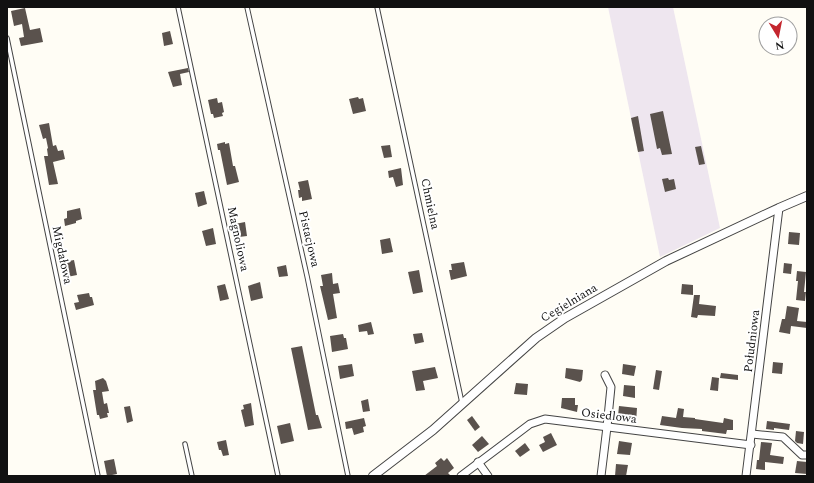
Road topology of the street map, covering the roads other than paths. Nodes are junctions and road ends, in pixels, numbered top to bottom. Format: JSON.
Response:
{"nodes":[{"id":1,"x":178,"y":7,"type":"edge"},
{"id":2,"x":247,"y":7,"type":"edge"},
{"id":3,"x":377,"y":7,"type":"edge"},
{"id":4,"x":7,"y":38,"type":"edge"},
{"id":5,"x":807,"y":196,"type":"edge"},
{"id":6,"x":779,"y":208,"type":"junction"},
{"id":7,"x":605,"y":375,"type":"dead end"},
{"id":8,"x":462,"y":404,"type":"junction"},
{"id":9,"x":608,"y":427,"type":"junction"},
{"id":10,"x":752,"y":434,"type":"junction"},
{"id":11,"x":185,"y":444,"type":"dead end"},
{"id":12,"x":750,"y":444,"type":"junction"},
{"id":13,"x":807,"y":455,"type":"edge"},
{"id":14,"x":478,"y":462,"type":"junction"},
{"id":15,"x":98,"y":476,"type":"edge"},
{"id":16,"x":192,"y":476,"type":"edge"},
{"id":17,"x":278,"y":476,"type":"edge"},
{"id":18,"x":348,"y":476,"type":"edge"},
{"id":19,"x":373,"y":476,"type":"edge"},
{"id":20,"x":461,"y":476,"type":"edge"},
{"id":21,"x":488,"y":476,"type":"edge"},
{"id":22,"x":601,"y":476,"type":"edge"},
{"id":23,"x":746,"y":476,"type":"edge"}],
"edges":[{"from":1,"to":17,"type":"lane","name":"Magnoliowa"},
{"from":2,"to":18,"type":"lane","name":"Pistacjowa"},
{"from":3,"to":8,"type":"lane","name":"Chmielna"},
{"from":4,"to":15,"type":"lane","name":"Migdałowa"},
{"from":5,"to":6,"type":"street","name":"Cegielniana"},
{"from":6,"to":8,"type":"street","name":"Cegielniana"},
{"from":6,"to":10,"type":"street","name":"Południowa"},
{"from":7,"to":9,"type":"street"},
{"from":8,"to":19,"type":"street","name":"Cegielniana"},
{"from":9,"to":12,"type":"street","name":"Osiedlowa"},
{"from":9,"to":14,"type":"street","name":"Osiedlowa"},
{"from":9,"to":22,"type":"street"},
{"from":10,"to":12,"type":"street","name":"Południowa"},
{"from":10,"to":13,"type":"street"},
{"from":11,"to":16,"type":"lane"},
{"from":12,"to":23,"type":"street","name":"Południowa"},
{"from":14,"to":20,"type":"street","name":"Osiedlowa"},
{"from":14,"to":21,"type":"street"}]}
